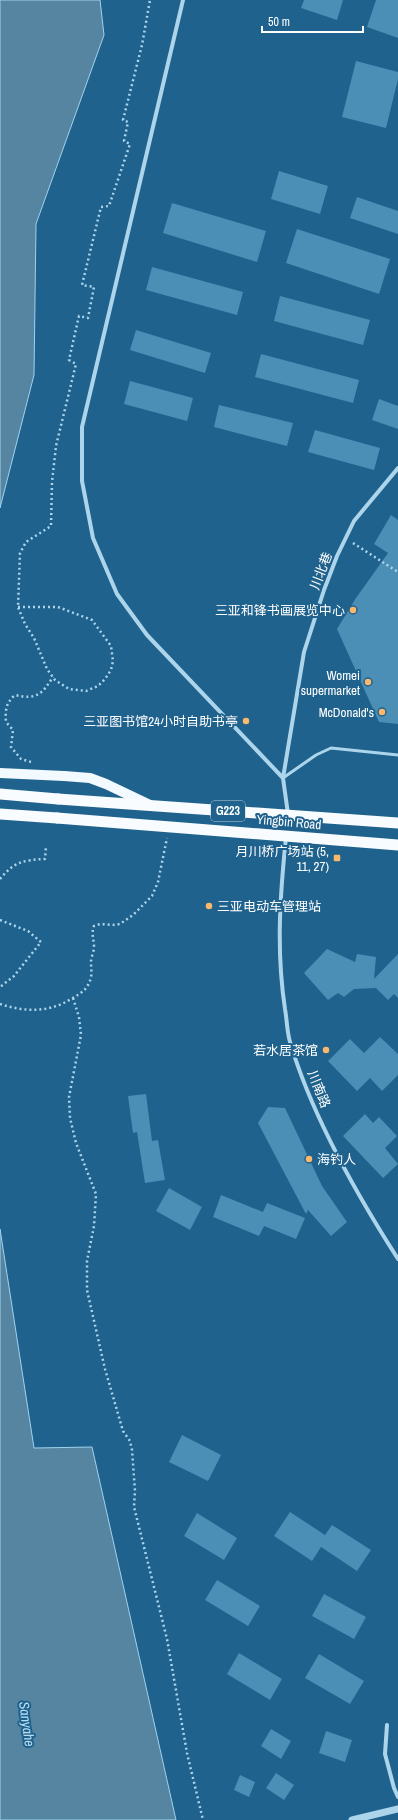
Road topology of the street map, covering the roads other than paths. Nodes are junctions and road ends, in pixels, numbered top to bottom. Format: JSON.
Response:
{"nodes":[{"id":1,"x":183,"y":0,"type":"edge"},
{"id":2,"x":398,"y":468,"type":"edge"},
{"id":3,"x":398,"y":755,"type":"edge"},
{"id":4,"x":0,"y":772,"type":"edge"},
{"id":5,"x":283,"y":778,"type":"junction"},
{"id":6,"x":0,"y":794,"type":"edge"},
{"id":7,"x":150,"y":805,"type":"junction"},
{"id":8,"x":0,"y":814,"type":"edge"},
{"id":9,"x":288,"y":815,"type":"junction"},
{"id":10,"x":398,"y":823,"type":"edge"},
{"id":11,"x":286,"y":836,"type":"junction"},
{"id":12,"x":398,"y":845,"type":"edge"},
{"id":13,"x":398,"y":1259,"type":"edge"},
{"id":14,"x":387,"y":1725,"type":"dead end"},
{"id":15,"x":398,"y":1797,"type":"edge"},
{"id":16,"x":398,"y":1809,"type":"edge"},
{"id":17,"x":352,"y":1820,"type":"edge"}],
"edges":[{"from":1,"to":5,"type":"street"},
{"from":2,"to":5,"type":"street","name":"川北巷"},
{"from":3,"to":5,"type":"lane"},
{"from":4,"to":7,"type":"main road","bridge":true},
{"from":5,"to":9,"type":"street","name":"川北巷"},
{"from":6,"to":7,"type":"highway","name":"Yingbin Road","number":"G223","bridge":true},
{"from":7,"to":9,"type":"highway","name":"Yingbin Road","number":"G223"},
{"from":8,"to":11,"type":"highway","name":"Yingbin Road","number":"G223","bridge":true},
{"from":9,"to":10,"type":"highway","name":"Yingbin Road","number":"G223"},
{"from":11,"to":12,"type":"highway","name":"Yingbin Road","number":"G223"},
{"from":11,"to":13,"type":"street","name":"川南路"},
{"from":14,"to":15,"type":"street"},
{"from":16,"to":17,"type":"street"}]}
